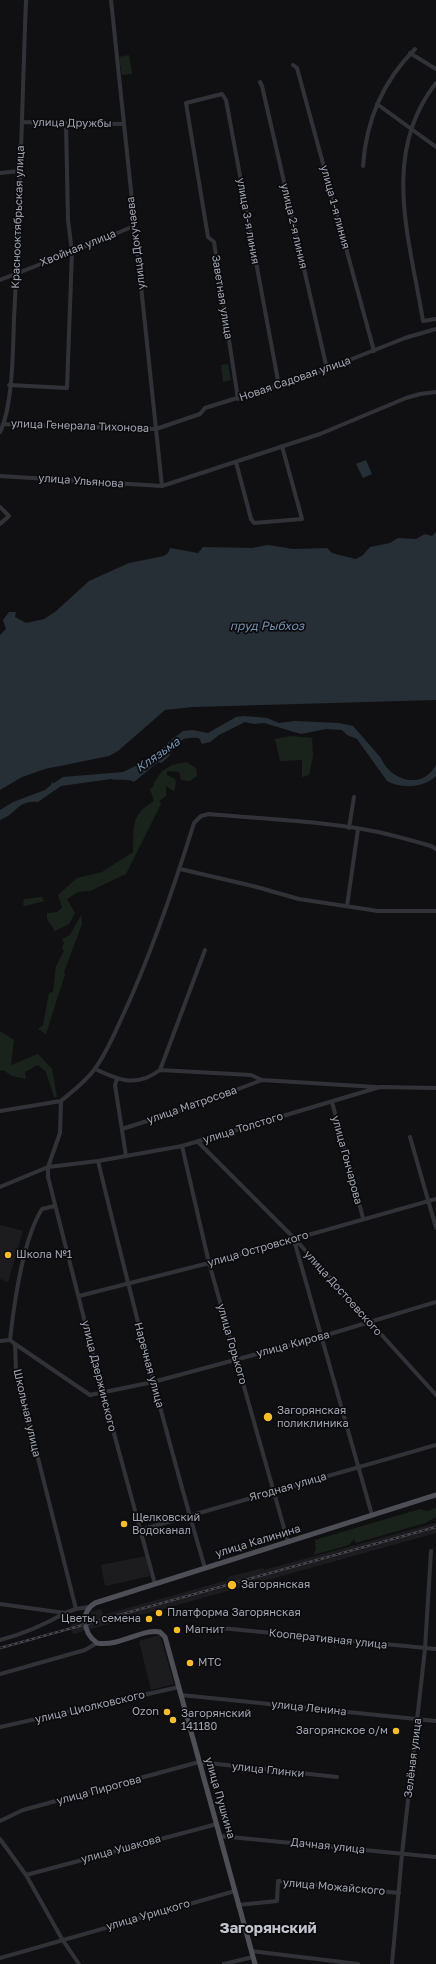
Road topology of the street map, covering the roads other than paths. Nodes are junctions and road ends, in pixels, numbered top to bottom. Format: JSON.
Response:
{"nodes":[{"id":1,"x":26,"y":0,"type":"edge"},
{"id":2,"x":111,"y":0,"type":"edge"},
{"id":3,"x":415,"y":49,"type":"dead end"},
{"id":4,"x":410,"y":53,"type":"junction"},
{"id":5,"x":293,"y":65,"type":"dead end"},
{"id":6,"x":436,"y":69,"type":"edge"},
{"id":7,"x":260,"y":82,"type":"dead end"},
{"id":8,"x":436,"y":83,"type":"edge"},
{"id":9,"x":186,"y":103,"type":"joint"},
{"id":10,"x":376,"y":104,"type":"junction"},
{"id":11,"x":22,"y":122,"type":"junction"},
{"id":12,"x":66,"y":123,"type":"junction"},
{"id":13,"x":123,"y":124,"type":"junction"},
{"id":14,"x":411,"y":130,"type":"junction"},
{"id":15,"x":436,"y":147,"type":"edge"},
{"id":16,"x":363,"y":166,"type":"dead end"},
{"id":17,"x":20,"y":172,"type":"junction"},
{"id":18,"x":0,"y":173,"type":"edge"},
{"id":19,"x":134,"y":226,"type":"junction"},
{"id":20,"x":72,"y":252,"type":"junction"},
{"id":21,"x":17,"y":272,"type":"junction"},
{"id":22,"x":0,"y":280,"type":"edge"},
{"id":23,"x":436,"y":319,"type":"edge"},
{"id":24,"x":436,"y":329,"type":"edge"},
{"id":25,"x":374,"y":351,"type":"junction"},
{"id":26,"x":327,"y":369,"type":"junction"},
{"id":27,"x":10,"y":385,"type":"junction"},
{"id":28,"x":279,"y":386,"type":"junction"},
{"id":29,"x":434,"y":392,"type":"edge"},
{"id":30,"x":238,"y":399,"type":"junction"},
{"id":31,"x":4,"y":424,"type":"junction"},
{"id":32,"x":156,"y":429,"type":"junction"},
{"id":33,"x":0,"y":432,"type":"edge"},
{"id":34,"x":282,"y":446,"type":"junction"},
{"id":35,"x":236,"y":462,"type":"junction"},
{"id":36,"x":0,"y":476,"type":"edge"},
{"id":37,"x":162,"y":486,"type":"junction"},
{"id":38,"x":0,"y":507,"type":"edge"},
{"id":39,"x":0,"y":524,"type":"edge"},
{"id":40,"x":354,"y":797,"type":"dead end"},
{"id":41,"x":349,"y":828,"type":"junction"},
{"id":42,"x":358,"y":829,"type":"junction"},
{"id":43,"x":436,"y":849,"type":"edge"},
{"id":44,"x":180,"y":869,"type":"junction"},
{"id":45,"x":347,"y":906,"type":"junction"},
{"id":46,"x":436,"y":911,"type":"edge"},
{"id":47,"x":205,"y":950,"type":"dead end"},
{"id":48,"x":94,"y":1070,"type":"junction"},
{"id":49,"x":160,"y":1070,"type":"junction"},
{"id":50,"x":117,"y":1079,"type":"junction"},
{"id":51,"x":262,"y":1080,"type":"junction"},
{"id":52,"x":380,"y":1087,"type":"junction"},
{"id":53,"x":436,"y":1088,"type":"edge"},
{"id":54,"x":61,"y":1101,"type":"junction"},
{"id":55,"x":332,"y":1102,"type":"junction"},
{"id":56,"x":0,"y":1111,"type":"edge"},
{"id":57,"x":122,"y":1129,"type":"junction"},
{"id":58,"x":410,"y":1137,"type":"dead end"},
{"id":59,"x":198,"y":1142,"type":"junction"},
{"id":60,"x":182,"y":1146,"type":"junction"},
{"id":61,"x":126,"y":1156,"type":"junction"},
{"id":62,"x":98,"y":1161,"type":"junction"},
{"id":63,"x":48,"y":1167,"type":"junction"},
{"id":64,"x":0,"y":1187,"type":"edge"},
{"id":65,"x":436,"y":1199,"type":"edge"},
{"id":66,"x":428,"y":1201,"type":"junction"},
{"id":67,"x":55,"y":1206,"type":"junction"},
{"id":68,"x":363,"y":1218,"type":"junction"},
{"id":69,"x":436,"y":1228,"type":"edge"},
{"id":70,"x":294,"y":1238,"type":"junction"},
{"id":71,"x":209,"y":1263,"type":"junction"},
{"id":72,"x":127,"y":1283,"type":"junction"},
{"id":73,"x":79,"y":1296,"type":"junction"},
{"id":74,"x":436,"y":1302,"type":"edge"},
{"id":75,"x":368,"y":1322,"type":"junction"},
{"id":76,"x":320,"y":1337,"type":"junction"},
{"id":77,"x":10,"y":1340,"type":"junction"},
{"id":78,"x":0,"y":1341,"type":"edge"},
{"id":79,"x":15,"y":1344,"type":"junction"},
{"id":80,"x":236,"y":1359,"type":"junction"},
{"id":81,"x":153,"y":1382,"type":"junction"},
{"id":82,"x":103,"y":1393,"type":"junction"},
{"id":83,"x":436,"y":1395,"type":"edge"},
{"id":84,"x":436,"y":1445,"type":"edge"},
{"id":85,"x":358,"y":1468,"type":"junction"},
{"id":86,"x":273,"y":1491,"type":"junction"},
{"id":87,"x":436,"y":1495,"type":"edge"},
{"id":88,"x":372,"y":1515,"type":"junction"},
{"id":89,"x":188,"y":1516,"type":"junction"},
{"id":90,"x":140,"y":1530,"type":"junction"},
{"id":91,"x":288,"y":1542,"type":"junction"},
{"id":92,"x":431,"y":1551,"type":"dead end"},
{"id":93,"x":205,"y":1568,"type":"junction"},
{"id":94,"x":155,"y":1584,"type":"junction"},
{"id":95,"x":0,"y":1604,"type":"edge"},
{"id":96,"x":88,"y":1607,"type":"junction"},
{"id":97,"x":76,"y":1608,"type":"junction"},
{"id":98,"x":65,"y":1613,"type":"junction"},
{"id":99,"x":221,"y":1628,"type":"dead end"},
{"id":100,"x":0,"y":1640,"type":"edge"},
{"id":101,"x":97,"y":1643,"type":"junction"},
{"id":102,"x":425,"y":1649,"type":"junction"},
{"id":103,"x":436,"y":1650,"type":"edge"},
{"id":104,"x":0,"y":1674,"type":"edge"},
{"id":105,"x":179,"y":1687,"type":"junction"},
{"id":106,"x":181,"y":1695,"type":"junction"},
{"id":107,"x":417,"y":1719,"type":"junction"},
{"id":108,"x":436,"y":1721,"type":"edge"},
{"id":109,"x":0,"y":1727,"type":"edge"},
{"id":110,"x":199,"y":1762,"type":"junction"},
{"id":111,"x":337,"y":1777,"type":"dead end"},
{"id":112,"x":0,"y":1821,"type":"edge"},
{"id":113,"x":217,"y":1824,"type":"junction"},
{"id":114,"x":220,"y":1836,"type":"junction"},
{"id":115,"x":0,"y":1839,"type":"edge"},
{"id":116,"x":402,"y":1854,"type":"junction"},
{"id":117,"x":436,"y":1857,"type":"edge"},
{"id":118,"x":26,"y":1875,"type":"junction"},
{"id":119,"x":235,"y":1891,"type":"junction"},
{"id":120,"x":399,"y":1893,"type":"junction"},
{"id":121,"x":238,"y":1905,"type":"junction"},
{"id":122,"x":62,"y":1939,"type":"junction"},
{"id":123,"x":251,"y":1951,"type":"junction"},
{"id":124,"x":253,"y":1957,"type":"junction"},
{"id":125,"x":0,"y":1958,"type":"edge"},
{"id":126,"x":79,"y":1964,"type":"edge"},
{"id":127,"x":224,"y":1964,"type":"edge"},
{"id":128,"x":255,"y":1964,"type":"edge"},
{"id":129,"x":358,"y":1964,"type":"edge"},
{"id":130,"x":392,"y":1964,"type":"edge"}],
"edges":[{"from":1,"to":11,"type":"street","name":"Краснооктябрьская улица"},
{"from":2,"to":13,"type":"street","name":"улица Докучаева"},
{"from":3,"to":4,"type":"street"},
{"from":4,"to":6,"type":"street"},
{"from":4,"to":10,"type":"street"},
{"from":5,"to":25,"type":"street","name":"улица 1-я линия"},
{"from":7,"to":26,"type":"street","name":"улица 2-я линия"},
{"from":8,"to":14,"type":"street"},
{"from":9,"to":28,"type":"street","name":"улица 3-я линия"},
{"from":9,"to":30,"type":"street","name":"Заветная улица"},
{"from":10,"to":14,"type":"street"},
{"from":10,"to":16,"type":"street"},
{"from":11,"to":12,"type":"street","name":"улица Дружбы"},
{"from":11,"to":17,"type":"street","name":"Краснооктябрьская улица"},
{"from":12,"to":13,"type":"street","name":"улица Дружбы"},
{"from":12,"to":20,"type":"street"},
{"from":13,"to":19,"type":"street","name":"улица Докучаева"},
{"from":14,"to":15,"type":"street"},
{"from":14,"to":23,"type":"street"},
{"from":17,"to":18,"type":"street"},
{"from":17,"to":21,"type":"street","name":"Краснооктябрьская улица"},
{"from":19,"to":20,"type":"street","name":"Хвойная улица"},
{"from":19,"to":32,"type":"street","name":"улица Докучаева"},
{"from":20,"to":21,"type":"street","name":"Хвойная улица"},
{"from":20,"to":27,"type":"street"},
{"from":21,"to":22,"type":"street","name":"Хвойная улица"},
{"from":21,"to":27,"type":"street","name":"Краснооктябрьская улица"},
{"from":24,"to":25,"type":"street","name":"Новая Садовая улица"},
{"from":25,"to":26,"type":"street","name":"Новая Садовая улица"},
{"from":26,"to":28,"type":"street","name":"Новая Садовая улица"},
{"from":27,"to":31,"type":"street","name":"Краснооктябрьская улица"},
{"from":28,"to":30,"type":"street","name":"Новая Садовая улица"},
{"from":29,"to":34,"type":"street"},
{"from":30,"to":32,"type":"street","name":"Новая Садовая улица"},
{"from":31,"to":32,"type":"street","name":"улица Генерала Тихонова"},
{"from":31,"to":33,"type":"street","name":"Краснооктябрьская улица"},
{"from":32,"to":37,"type":"street","name":"улица Докучаева"},
{"from":34,"to":35,"type":"street"},
{"from":34,"to":35,"type":"street"},
{"from":35,"to":37,"type":"street"},
{"from":36,"to":37,"type":"street","name":"улица Ульянова"},
{"from":38,"to":39,"type":"street"},
{"from":40,"to":41,"type":"street"},
{"from":41,"to":42,"type":"street"},
{"from":41,"to":44,"type":"street"},
{"from":42,"to":43,"type":"street"},
{"from":42,"to":45,"type":"street"},
{"from":44,"to":45,"type":"street"},
{"from":44,"to":48,"type":"street"},
{"from":45,"to":46,"type":"street"},
{"from":47,"to":49,"type":"street"},
{"from":48,"to":50,"type":"street"},
{"from":48,"to":54,"type":"street"},
{"from":49,"to":50,"type":"street"},
{"from":49,"to":51,"type":"street"},
{"from":50,"to":57,"type":"street"},
{"from":51,"to":52,"type":"street"},
{"from":51,"to":57,"type":"street","name":"улица Матросова"},
{"from":52,"to":53,"type":"street","name":"улица Толстого"},
{"from":52,"to":55,"type":"street","name":"улица Толстого"},
{"from":54,"to":56,"type":"street"},
{"from":54,"to":63,"type":"street"},
{"from":55,"to":59,"type":"street","name":"улица Толстого"},
{"from":55,"to":68,"type":"street","name":"улица Гончарова"},
{"from":57,"to":61,"type":"street"},
{"from":58,"to":66,"type":"street"},
{"from":59,"to":60,"type":"street","name":"улица Толстого"},
{"from":59,"to":70,"type":"street","name":"улица Достоевского"},
{"from":60,"to":61,"type":"street","name":"улица Толстого"},
{"from":60,"to":71,"type":"street","name":"улица Горького"},
{"from":61,"to":62,"type":"street","name":"улица Толстого"},
{"from":62,"to":63,"type":"street","name":"улица Толстого"},
{"from":62,"to":72,"type":"street","name":"Наречная улица"},
{"from":63,"to":64,"type":"street","name":"улица Толстого"},
{"from":63,"to":67,"type":"street","name":"улица Дзержинского"},
{"from":65,"to":66,"type":"street","name":"улица Островского"},
{"from":66,"to":68,"type":"street","name":"улица Островского"},
{"from":66,"to":69,"type":"street"},
{"from":67,"to":73,"type":"street","name":"улица Дзержинского"},
{"from":67,"to":77,"type":"street"},
{"from":68,"to":70,"type":"street","name":"улица Островского"},
{"from":70,"to":71,"type":"street","name":"улица Островского"},
{"from":70,"to":75,"type":"street","name":"улица Достоевского"},
{"from":70,"to":76,"type":"street"},
{"from":71,"to":72,"type":"street","name":"улица Островского"},
{"from":71,"to":80,"type":"street","name":"улица Горького"},
{"from":72,"to":73,"type":"street","name":"улица Островского"},
{"from":72,"to":81,"type":"street","name":"Наречная улица"},
{"from":73,"to":82,"type":"street","name":"улица Дзержинского"},
{"from":74,"to":75,"type":"street","name":"улица Кирова"},
{"from":75,"to":76,"type":"street","name":"улица Кирова"},
{"from":75,"to":83,"type":"street","name":"улица Достоевского"},
{"from":76,"to":80,"type":"street","name":"улица Кирова"},
{"from":76,"to":85,"type":"street"},
{"from":77,"to":78,"type":"street"},
{"from":77,"to":79,"type":"street"},
{"from":79,"to":82,"type":"street","name":"улица Кирова"},
{"from":79,"to":97,"type":"street","name":"Школьная улица"},
{"from":80,"to":81,"type":"street","name":"улица Кирова"},
{"from":80,"to":86,"type":"street","name":"улица Горького"},
{"from":81,"to":82,"type":"street","name":"улица Кирова"},
{"from":81,"to":89,"type":"street","name":"Наречная улица"},
{"from":82,"to":90,"type":"street","name":"улица Дзержинского"},
{"from":84,"to":85,"type":"street","name":"Ягодная улица"},
{"from":85,"to":86,"type":"street","name":"Ягодная улица"},
{"from":85,"to":88,"type":"street"},
{"from":86,"to":89,"type":"street","name":"Ягодная улица"},
{"from":86,"to":91,"type":"street","name":"улица Горького"},
{"from":87,"to":88,"type":"main road","name":"улица Калинина"},
{"from":88,"to":91,"type":"main road","name":"улица Калинина"},
{"from":89,"to":90,"type":"street","name":"Ягодная улица"},
{"from":89,"to":93,"type":"street","name":"Наречная улица"},
{"from":90,"to":94,"type":"street","name":"улица Дзержинского"},
{"from":91,"to":93,"type":"main road","name":"улица Калинина"},
{"from":92,"to":102,"type":"street","name":"Зелёная улица"},
{"from":93,"to":94,"type":"main road","name":"улица Калинина"},
{"from":94,"to":96,"type":"main road","name":"улица Калинина"},
{"from":95,"to":98,"type":"street"},
{"from":96,"to":97,"type":"street"},
{"from":96,"to":101,"type":"main road"},
{"from":97,"to":98,"type":"street"},
{"from":98,"to":100,"type":"street"},
{"from":99,"to":102,"type":"street","name":"Кооперативная улица"},
{"from":101,"to":104,"type":"street"},
{"from":101,"to":105,"type":"main road","name":"улица Пушкина"},
{"from":102,"to":103,"type":"street","name":"Кооперативная улица"},
{"from":102,"to":107,"type":"street","name":"Зелёная улица"},
{"from":105,"to":106,"type":"main road","name":"улица Пушкина"},
{"from":105,"to":109,"type":"street","name":"улица Циолковского"},
{"from":106,"to":107,"type":"street","name":"улица Ленина"},
{"from":106,"to":110,"type":"main road","name":"улица Пушкина"},
{"from":107,"to":108,"type":"street","name":"улица Ленина"},
{"from":107,"to":116,"type":"street","name":"Зелёная улица"},
{"from":110,"to":111,"type":"street","name":"улица Глинки"},
{"from":110,"to":112,"type":"street","name":"улица Пирогова"},
{"from":110,"to":113,"type":"main road","name":"улица Пушкина"},
{"from":113,"to":114,"type":"main road","name":"улица Пушкина"},
{"from":113,"to":118,"type":"street","name":"улица Ушакова"},
{"from":114,"to":116,"type":"street","name":"Дачная улица"},
{"from":114,"to":119,"type":"main road","name":"улица Пушкина"},
{"from":115,"to":118,"type":"street"},
{"from":116,"to":117,"type":"street","name":"Дачная улица"},
{"from":116,"to":120,"type":"street","name":"Зелёная улица"},
{"from":118,"to":122,"type":"street"},
{"from":119,"to":121,"type":"main road","name":"улица Пушкина"},
{"from":119,"to":122,"type":"street","name":"улица Урицкого"},
{"from":120,"to":121,"type":"street","name":"улица Можайского"},
{"from":120,"to":130,"type":"street","name":"Зелёная улица"},
{"from":121,"to":123,"type":"main road","name":"улица Пушкина"},
{"from":122,"to":125,"type":"street","name":"улица Урицкого"},
{"from":122,"to":126,"type":"street"},
{"from":123,"to":124,"type":"main road","name":"улица Пушкина"},
{"from":123,"to":129,"type":"street"},
{"from":124,"to":127,"type":"street"},
{"from":124,"to":128,"type":"main road","name":"улица Пушкина"}]}
